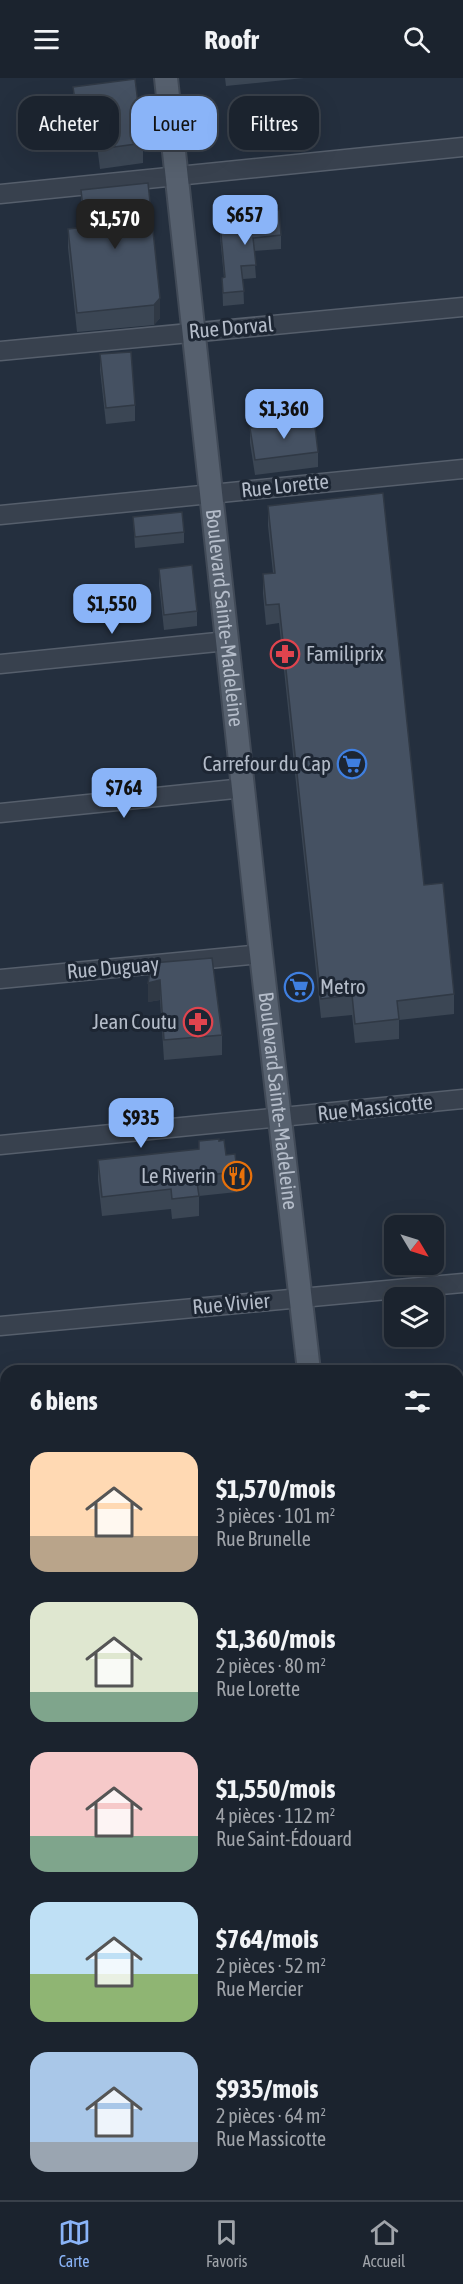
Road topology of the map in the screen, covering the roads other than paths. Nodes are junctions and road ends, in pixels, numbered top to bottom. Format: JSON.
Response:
{"nodes":[{"id":1,"x":166,"y":78,"type":"edge"},
{"id":2,"x":463,"y":147,"type":"edge"},
{"id":3,"x":175,"y":176,"type":"junction"},
{"id":4,"x":0,"y":194,"type":"edge"},
{"id":5,"x":463,"y":307,"type":"edge"},
{"id":6,"x":194,"y":332,"type":"junction"},
{"id":7,"x":0,"y":351,"type":"edge"},
{"id":8,"x":463,"y":469,"type":"edge"},
{"id":9,"x":211,"y":494,"type":"junction"},
{"id":10,"x":0,"y":515,"type":"edge"},
{"id":11,"x":227,"y":641,"type":"junction"},
{"id":12,"x":0,"y":664,"type":"edge"},
{"id":13,"x":244,"y":788,"type":"junction"},
{"id":14,"x":0,"y":813,"type":"edge"},
{"id":15,"x":261,"y":954,"type":"junction"},
{"id":16,"x":0,"y":979,"type":"edge"},
{"id":17,"x":463,"y":1099,"type":"edge"},
{"id":18,"x":280,"y":1118,"type":"junction"},
{"id":19,"x":0,"y":1145,"type":"edge"},
{"id":20,"x":463,"y":1282,"type":"edge"},
{"id":21,"x":301,"y":1298,"type":"junction"},
{"id":22,"x":0,"y":1326,"type":"edge"},
{"id":23,"x":308,"y":1365,"type":"edge"}],
"edges":[{"from":1,"to":3,"type":"main road","name":"Boulevard Sainte-Madeleine"},
{"from":2,"to":3,"type":"street"},
{"from":3,"to":4,"type":"street"},
{"from":3,"to":6,"type":"main road","name":"Boulevard Sainte-Madeleine"},
{"from":5,"to":6,"type":"street","name":"Rue Dorval"},
{"from":6,"to":7,"type":"street","name":"Rue Dorval"},
{"from":6,"to":9,"type":"main road","name":"Boulevard Sainte-Madeleine"},
{"from":8,"to":9,"type":"street","name":"Rue Lorette"},
{"from":9,"to":10,"type":"street","name":"Rue Lorette"},
{"from":9,"to":11,"type":"main road","name":"Boulevard Sainte-Madeleine"},
{"from":11,"to":12,"type":"street"},
{"from":11,"to":13,"type":"main road","name":"Boulevard Sainte-Madeleine"},
{"from":13,"to":14,"type":"street"},
{"from":13,"to":15,"type":"main road","name":"Boulevard Sainte-Madeleine"},
{"from":15,"to":16,"type":"street","name":"Rue Duguay"},
{"from":15,"to":18,"type":"main road","name":"Boulevard Sainte-Madeleine"},
{"from":17,"to":18,"type":"street","name":"Rue Massicotte"},
{"from":18,"to":19,"type":"street","name":"Rue Massicotte"},
{"from":18,"to":21,"type":"main road","name":"Boulevard Sainte-Madeleine"},
{"from":20,"to":21,"type":"street","name":"Rue Vivier"},
{"from":21,"to":22,"type":"street","name":"Rue Vivier"},
{"from":21,"to":23,"type":"main road","name":"Boulevard Sainte-Madeleine"}]}
